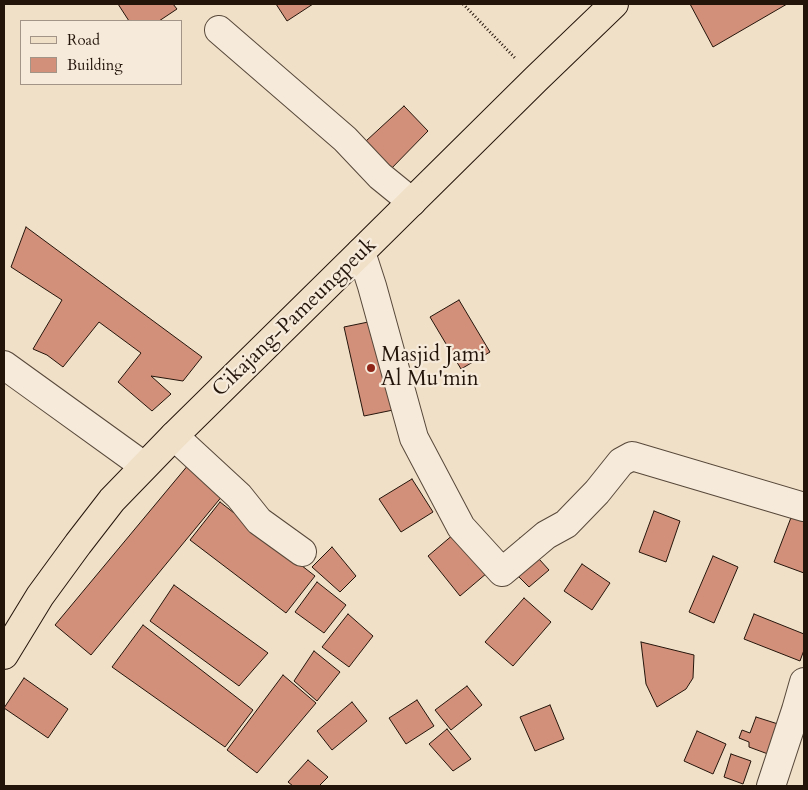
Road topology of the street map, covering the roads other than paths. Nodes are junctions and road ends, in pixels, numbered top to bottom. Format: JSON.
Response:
{"nodes":[{"id":1,"x":614,"y":4,"type":"edge"},
{"id":2,"x":220,"y":30,"type":"dead end"},
{"id":3,"x":412,"y":202,"type":"junction"},
{"id":4,"x":361,"y":252,"type":"junction"},
{"id":5,"x":4,"y":365,"type":"edge"},
{"id":6,"x":174,"y":436,"type":"junction"},
{"id":7,"x":144,"y":466,"type":"junction"},
{"id":8,"x":804,"y":506,"type":"edge"},
{"id":9,"x":302,"y":552,"type":"dead end"},
{"id":10,"x":4,"y":656,"type":"edge"},
{"id":11,"x":804,"y":682,"type":"edge"},
{"id":12,"x":800,"y":712,"type":"edge"},
{"id":13,"x":771,"y":786,"type":"edge"}],
"edges":[{"from":1,"to":3,"type":"main road","name":"Cikajang-Pameungpeuk"},
{"from":2,"to":3,"type":"street"},
{"from":3,"to":4,"type":"main road","name":"Cikajang-Pameungpeuk"},
{"from":4,"to":6,"type":"main road","name":"Cikajang-Pameungpeuk"},
{"from":4,"to":8,"type":"street"},
{"from":5,"to":7,"type":"street"},
{"from":6,"to":7,"type":"main road","name":"Cikajang-Pameungpeuk"},
{"from":6,"to":9,"type":"street"},
{"from":7,"to":10,"type":"main road","name":"Cikajang-Pameungpeuk"},
{"from":11,"to":12,"type":"street"},
{"from":12,"to":13,"type":"street"}]}
